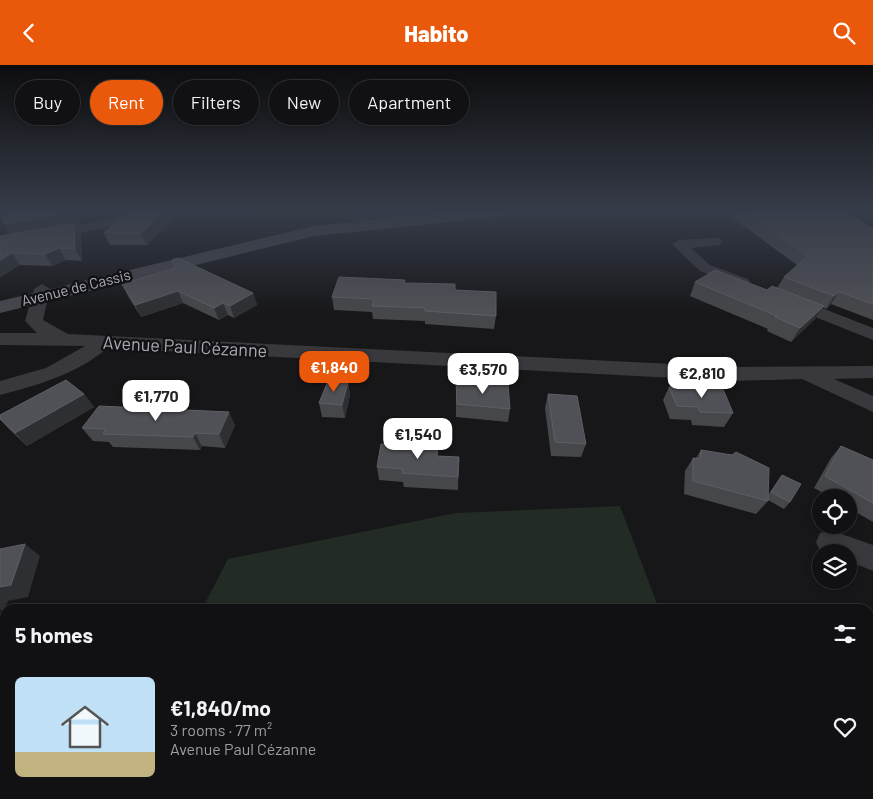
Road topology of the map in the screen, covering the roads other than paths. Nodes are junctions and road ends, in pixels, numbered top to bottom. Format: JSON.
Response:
{"nodes":[{"id":1,"x":232,"y":245,"type":"edge"},
{"id":2,"x":256,"y":245,"type":"edge"},
{"id":3,"x":680,"y":245,"type":"edge"},
{"id":4,"x":759,"y":289,"type":"edge"},
{"id":5,"x":42,"y":293,"type":"junction"},
{"id":6,"x":776,"y":296,"type":"edge"},
{"id":7,"x":0,"y":299,"type":"edge"},
{"id":8,"x":0,"y":307,"type":"edge"},
{"id":9,"x":0,"y":324,"type":"edge"},
{"id":10,"x":873,"y":335,"type":"edge"},
{"id":11,"x":32,"y":338,"type":"junction"},
{"id":12,"x":0,"y":339,"type":"edge"},
{"id":13,"x":66,"y":341,"type":"junction"},
{"id":14,"x":103,"y":343,"type":"junction"},
{"id":15,"x":873,"y":372,"type":"edge"},
{"id":16,"x":803,"y":373,"type":"junction"},
{"id":17,"x":0,"y":388,"type":"edge"},
{"id":18,"x":873,"y":405,"type":"edge"},
{"id":19,"x":830,"y":542,"type":"dead end"},
{"id":20,"x":873,"y":558,"type":"edge"}],
"edges":[{"from":1,"to":5,"type":"main road","name":"Avenue de Cassis"},
{"from":2,"to":5,"type":"main road","name":"Avenue de Cassis"},
{"from":3,"to":4,"type":"street"},
{"from":5,"to":7,"type":"main road","name":"Avenue de Cassis"},
{"from":5,"to":8,"type":"main road","name":"Avenue de Cassis"},
{"from":5,"to":13,"type":"street","name":"Avenue Paul Cézanne"},
{"from":6,"to":10,"type":"street"},
{"from":9,"to":11,"type":"street","name":"Avenue Paul Cézanne"},
{"from":11,"to":12,"type":"street","name":"Avenue Paul Cézanne"},
{"from":11,"to":13,"type":"street","name":"Avenue Paul Cézanne"},
{"from":13,"to":14,"type":"street","name":"Avenue Paul Cézanne"},
{"from":14,"to":16,"type":"street","name":"Avenue Paul Cézanne"},
{"from":14,"to":17,"type":"street"},
{"from":15,"to":16,"type":"street","name":"Avenue Paul Cézanne"},
{"from":16,"to":18,"type":"street"},
{"from":19,"to":20,"type":"street"}]}
